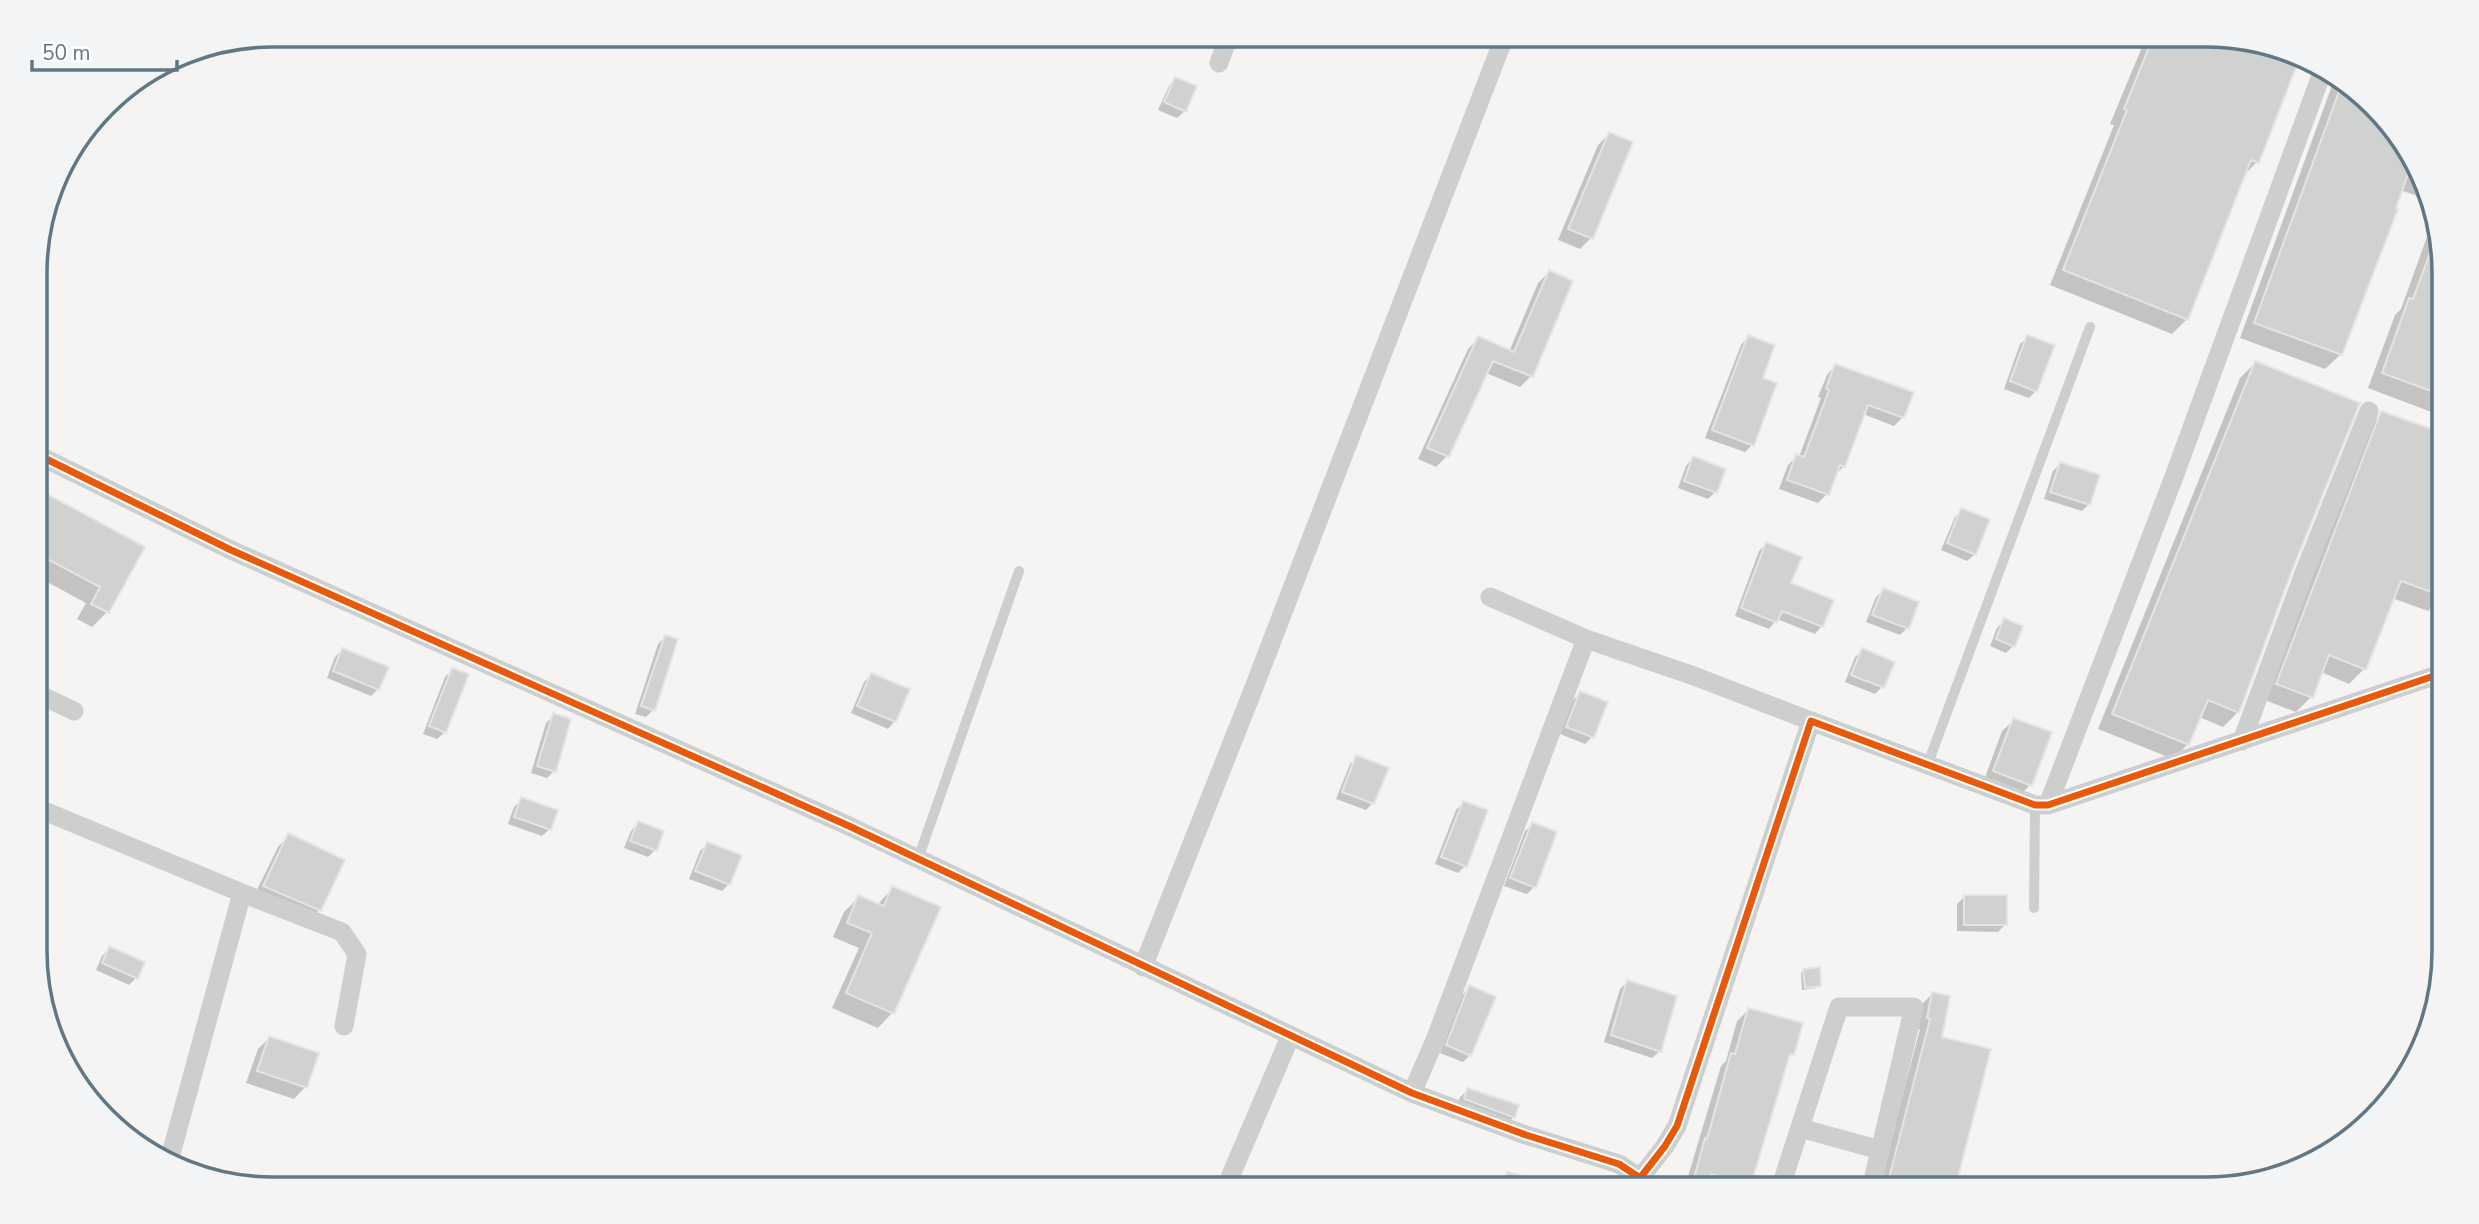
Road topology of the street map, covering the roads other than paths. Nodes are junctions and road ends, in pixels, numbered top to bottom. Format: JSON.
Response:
{"nodes":[{"id":1,"x":1225,"y":47,"type":"edge"},
{"id":2,"x":1500,"y":47,"type":"edge"},
{"id":3,"x":1219,"y":62,"type":"dead end"},
{"id":4,"x":2320,"y":79,"type":"edge"},
{"id":5,"x":2090,"y":327,"type":"dead end"},
{"id":6,"x":2369,"y":411,"type":"dead end"},
{"id":7,"x":48,"y":460,"type":"edge"},
{"id":8,"x":1019,"y":571,"type":"dead end"},
{"id":9,"x":1490,"y":597,"type":"dead end"},
{"id":10,"x":1586,"y":639,"type":"junction"},
{"id":11,"x":2432,"y":677,"type":"edge"},
{"id":12,"x":47,"y":698,"type":"edge"},
{"id":13,"x":74,"y":711,"type":"dead end"},
{"id":14,"x":1811,"y":721,"type":"junction"},
{"id":15,"x":2242,"y":741,"type":"junction"},
{"id":16,"x":1927,"y":766,"type":"junction"},
{"id":17,"x":2041,"y":805,"type":"junction"},
{"id":18,"x":47,"y":812,"type":"edge"},
{"id":19,"x":918,"y":859,"type":"junction"},
{"id":20,"x":242,"y":893,"type":"junction"},
{"id":21,"x":2034,"y":908,"type":"dead end"},
{"id":22,"x":1143,"y":967,"type":"junction"},
{"id":23,"x":344,"y":1026,"type":"dead end"},
{"id":24,"x":1290,"y":1037,"type":"junction"},
{"id":25,"x":1412,"y":1093,"type":"junction"},
{"id":26,"x":1800,"y":1128,"type":"junction"},
{"id":27,"x":1880,"y":1150,"type":"junction"},
{"id":28,"x":171,"y":1152,"type":"edge"},
{"id":29,"x":1629,"y":1176,"type":"edge"},
{"id":30,"x":1640,"y":1176,"type":"edge"},
{"id":31,"x":1784,"y":1176,"type":"edge"},
{"id":32,"x":1874,"y":1176,"type":"edge"},
{"id":33,"x":1230,"y":1177,"type":"edge"}],
"edges":[{"from":1,"to":3,"type":"street"},
{"from":2,"to":22,"type":"street"},
{"from":4,"to":17,"type":"street"},
{"from":5,"to":16,"type":"lane"},
{"from":6,"to":15,"type":"street"},
{"from":7,"to":19,"type":"street"},
{"from":8,"to":19,"type":"lane"},
{"from":9,"to":10,"type":"street"},
{"from":10,"to":14,"type":"street"},
{"from":10,"to":25,"type":"street"},
{"from":11,"to":15,"type":"street"},
{"from":12,"to":13,"type":"street"},
{"from":14,"to":16,"type":"street"},
{"from":14,"to":30,"type":"street"},
{"from":15,"to":17,"type":"street"},
{"from":16,"to":17,"type":"street"},
{"from":17,"to":21,"type":"lane"},
{"from":18,"to":20,"type":"street"},
{"from":19,"to":22,"type":"street"},
{"from":20,"to":23,"type":"street"},
{"from":20,"to":28,"type":"street"},
{"from":22,"to":24,"type":"street"},
{"from":24,"to":25,"type":"street"},
{"from":24,"to":33,"type":"street"},
{"from":25,"to":29,"type":"street"},
{"from":26,"to":27,"type":"street"},
{"from":26,"to":27,"type":"street"},
{"from":26,"to":31,"type":"street"},
{"from":27,"to":32,"type":"street"}]}
